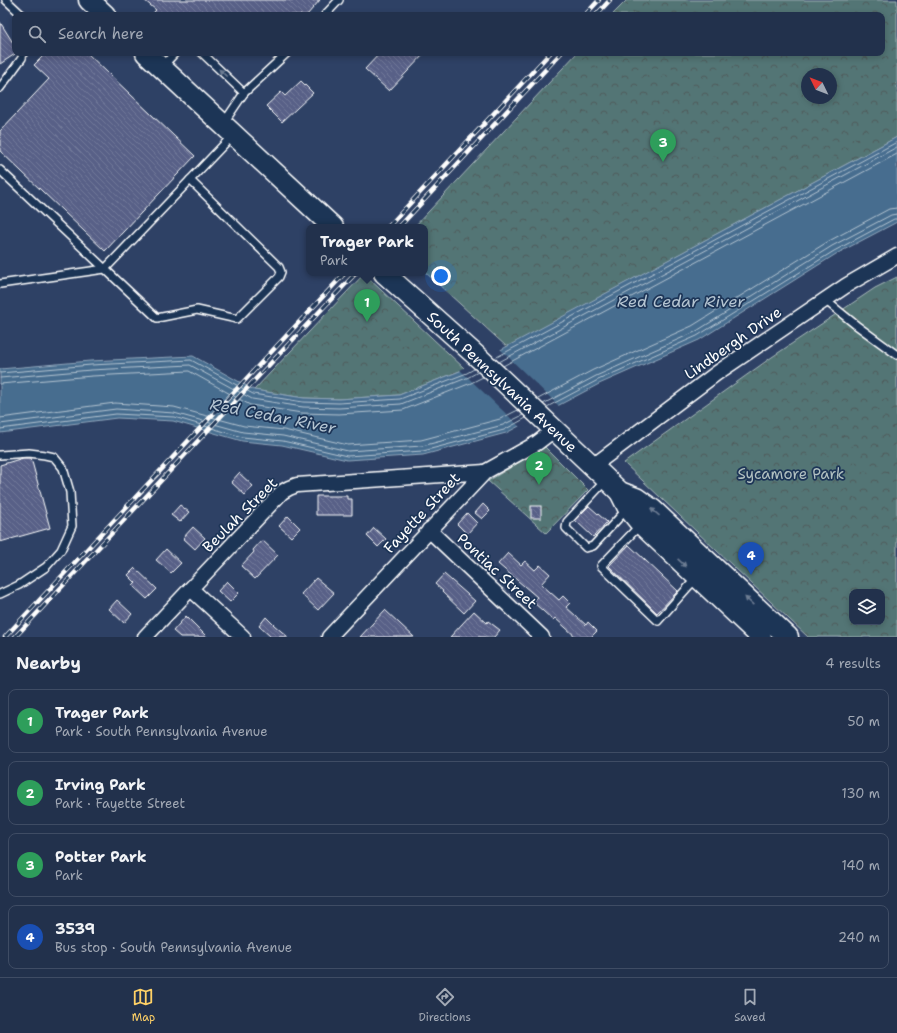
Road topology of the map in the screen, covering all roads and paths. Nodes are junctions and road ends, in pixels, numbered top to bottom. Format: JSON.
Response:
{"nodes":[{"id":1,"x":6,"y":0,"type":"edge"},
{"id":2,"x":88,"y":0,"type":"edge"},
{"id":3,"x":339,"y":0,"type":"edge"},
{"id":4,"x":19,"y":12,"type":"edge"},
{"id":5,"x":102,"y":12,"type":"edge"},
{"id":6,"x":328,"y":12,"type":"edge"},
{"id":7,"x":23,"y":56,"type":"edge"},
{"id":8,"x":149,"y":56,"type":"edge"},
{"id":9,"x":172,"y":56,"type":"edge"},
{"id":10,"x":205,"y":56,"type":"edge"},
{"id":11,"x":284,"y":56,"type":"edge"},
{"id":12,"x":162,"y":68,"type":"junction"},
{"id":13,"x":0,"y":88,"type":"edge"},
{"id":14,"x":244,"y":93,"type":"junction"},
{"id":15,"x":228,"y":129,"type":"junction"},
{"id":16,"x":0,"y":170,"type":"edge"},
{"id":17,"x":190,"y":180,"type":"junction"},
{"id":18,"x":330,"y":224,"type":"edge"},
{"id":19,"x":897,"y":256,"type":"edge"},
{"id":20,"x":104,"y":269,"type":"junction"},
{"id":21,"x":387,"y":276,"type":"edge"},
{"id":22,"x":0,"y":284,"type":"edge"},
{"id":23,"x":825,"y":300,"type":"junction"},
{"id":24,"x":897,"y":355,"type":"edge"},
{"id":25,"x":549,"y":425,"type":"junction"},
{"id":26,"x":0,"y":455,"type":"edge"},
{"id":27,"x":485,"y":472,"type":"junction"},
{"id":28,"x":612,"y":486,"type":"junction"},
{"id":29,"x":641,"y":524,"type":"junction"},
{"id":30,"x":430,"y":530,"type":"junction"},
{"id":31,"x":698,"y":578,"type":"junction"},
{"id":32,"x":191,"y":589,"type":"junction"},
{"id":33,"x":0,"y":594,"type":"edge"},
{"id":34,"x":763,"y":633,"type":"edge"},
{"id":35,"x":145,"y":637,"type":"edge"},
{"id":36,"x":243,"y":637,"type":"edge"},
{"id":37,"x":329,"y":637,"type":"edge"},
{"id":38,"x":542,"y":637,"type":"edge"},
{"id":39,"x":788,"y":637,"type":"edge"}],
"edges":[{"from":1,"to":4,"type":"lane"},
{"from":2,"to":5,"type":"main road"},
{"from":3,"to":6,"type":"lane"},
{"from":7,"to":13,"type":"lane"},
{"from":8,"to":12,"type":"main road"},
{"from":9,"to":12,"type":"lane"},
{"from":14,"to":10,"type":"lane","one_way":true},
{"from":11,"to":14,"type":"lane"},
{"from":12,"to":15,"type":"main road"},
{"from":14,"to":15,"type":"lane"},
{"from":15,"to":17,"type":"lane"},
{"from":15,"to":18,"type":"main road"},
{"from":16,"to":20,"type":"lane"},
{"from":17,"to":20,"type":"lane"},
{"from":17,"to":20,"type":"lane"},
{"from":19,"to":23,"type":"street","name":"Lindbergh Drive"},
{"from":20,"to":22,"type":"lane"},
{"from":21,"to":25,"type":"main road","name":"South Pennsylvania Avenue"},
{"from":23,"to":24,"type":"lane"},
{"from":23,"to":28,"type":"street","name":"Lindbergh Drive"},
{"from":25,"to":27,"type":"street","name":"Fayette Street"},
{"from":25,"to":28,"type":"main road","name":"South Pennsylvania Avenue"},
{"from":26,"to":33,"type":"lane"},
{"from":27,"to":30,"type":"street","name":"Fayette Street"},
{"from":27,"to":32,"type":"street","name":"Beulah Street"},
{"from":28,"to":28,"type":"lane"},
{"from":28,"to":29,"type":"main road","name":"South Pennsylvania Avenue"},
{"from":34,"to":28,"type":"main road","name":"South Pennsylvania Avenue","one_way":true},
{"from":29,"to":31,"type":"main road","name":"South Pennsylvania Avenue","one_way":true},
{"from":29,"to":31,"type":"lane"},
{"from":30,"to":37,"type":"street","name":"Fayette Street"},
{"from":30,"to":38,"type":"street","name":"Pontiac Street"},
{"from":31,"to":34,"type":"main road","name":"South Pennsylvania Avenue"},
{"from":32,"to":35,"type":"street","name":"Beulah Street"},
{"from":32,"to":36,"type":"street"},
{"from":34,"to":39,"type":"main road","name":"South Pennsylvania Avenue"}]}
